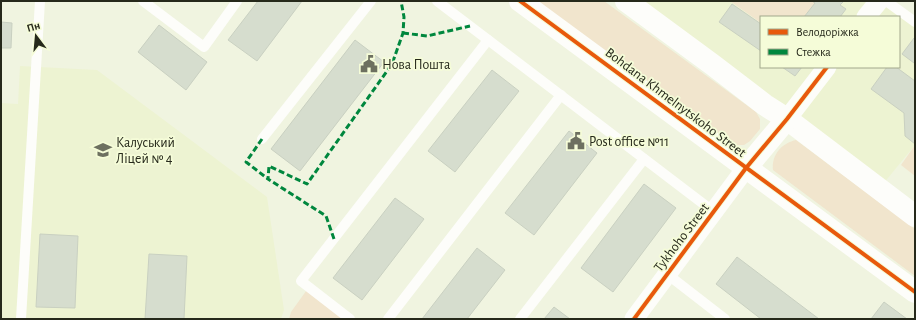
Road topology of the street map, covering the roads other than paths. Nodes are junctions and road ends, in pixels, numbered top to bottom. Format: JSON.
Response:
{"nodes":[{"id":1,"x":40,"y":1,"type":"edge"},
{"id":2,"x":143,"y":1,"type":"edge"},
{"id":3,"x":237,"y":1,"type":"edge"},
{"id":4,"x":371,"y":1,"type":"edge"},
{"id":5,"x":437,"y":1,"type":"edge"},
{"id":6,"x":520,"y":1,"type":"edge"},
{"id":7,"x":626,"y":1,"type":"edge"},
{"id":8,"x":879,"y":1,"type":"edge"},
{"id":9,"x":886,"y":1,"type":"edge"},
{"id":10,"x":867,"y":16,"type":"edge"},
{"id":11,"x":915,"y":22,"type":"edge"},
{"id":12,"x":488,"y":40,"type":"junction"},
{"id":13,"x":826,"y":68,"type":"edge"},
{"id":14,"x":561,"y":95,"type":"junction"},
{"id":15,"x":787,"y":119,"type":"junction"},
{"id":16,"x":262,"y":139,"type":"dead end"},
{"id":17,"x":644,"y":159,"type":"junction"},
{"id":18,"x":746,"y":168,"type":"junction"},
{"id":19,"x":714,"y":212,"type":"junction"},
{"id":20,"x":915,"y":216,"type":"edge"},
{"id":21,"x":667,"y":274,"type":"junction"},
{"id":22,"x":915,"y":292,"type":"edge"},
{"id":23,"x":21,"y":319,"type":"edge"},
{"id":24,"x":350,"y":319,"type":"edge"},
{"id":25,"x":388,"y":319,"type":"edge"},
{"id":26,"x":520,"y":319,"type":"edge"},
{"id":27,"x":634,"y":319,"type":"edge"},
{"id":28,"x":724,"y":319,"type":"edge"}],
"edges":[{"from":1,"to":23,"type":"lane"},
{"from":2,"to":3,"type":"lane"},
{"from":4,"to":16,"type":"lane"},
{"from":5,"to":12,"type":"lane"},
{"from":6,"to":18,"type":"street","name":"Bohdana Khmelnytskoho Street"},
{"from":7,"to":15,"type":"street"},
{"from":8,"to":10,"type":"street"},
{"from":9,"to":11,"type":"lane"},
{"from":12,"to":14,"type":"lane"},
{"from":12,"to":24,"type":"lane"},
{"from":13,"to":15,"type":"street"},
{"from":14,"to":17,"type":"lane"},
{"from":14,"to":25,"type":"lane"},
{"from":15,"to":18,"type":"street"},
{"from":15,"to":20,"type":"street"},
{"from":17,"to":19,"type":"lane"},
{"from":17,"to":26,"type":"lane"},
{"from":18,"to":19,"type":"street","name":"Tykhoho Street"},
{"from":18,"to":22,"type":"street","name":"Bohdana Khmelnytskoho Street"},
{"from":19,"to":21,"type":"street","name":"Tykhoho Street"},
{"from":21,"to":27,"type":"street","name":"Tykhoho Street"},
{"from":21,"to":28,"type":"lane"}]}
